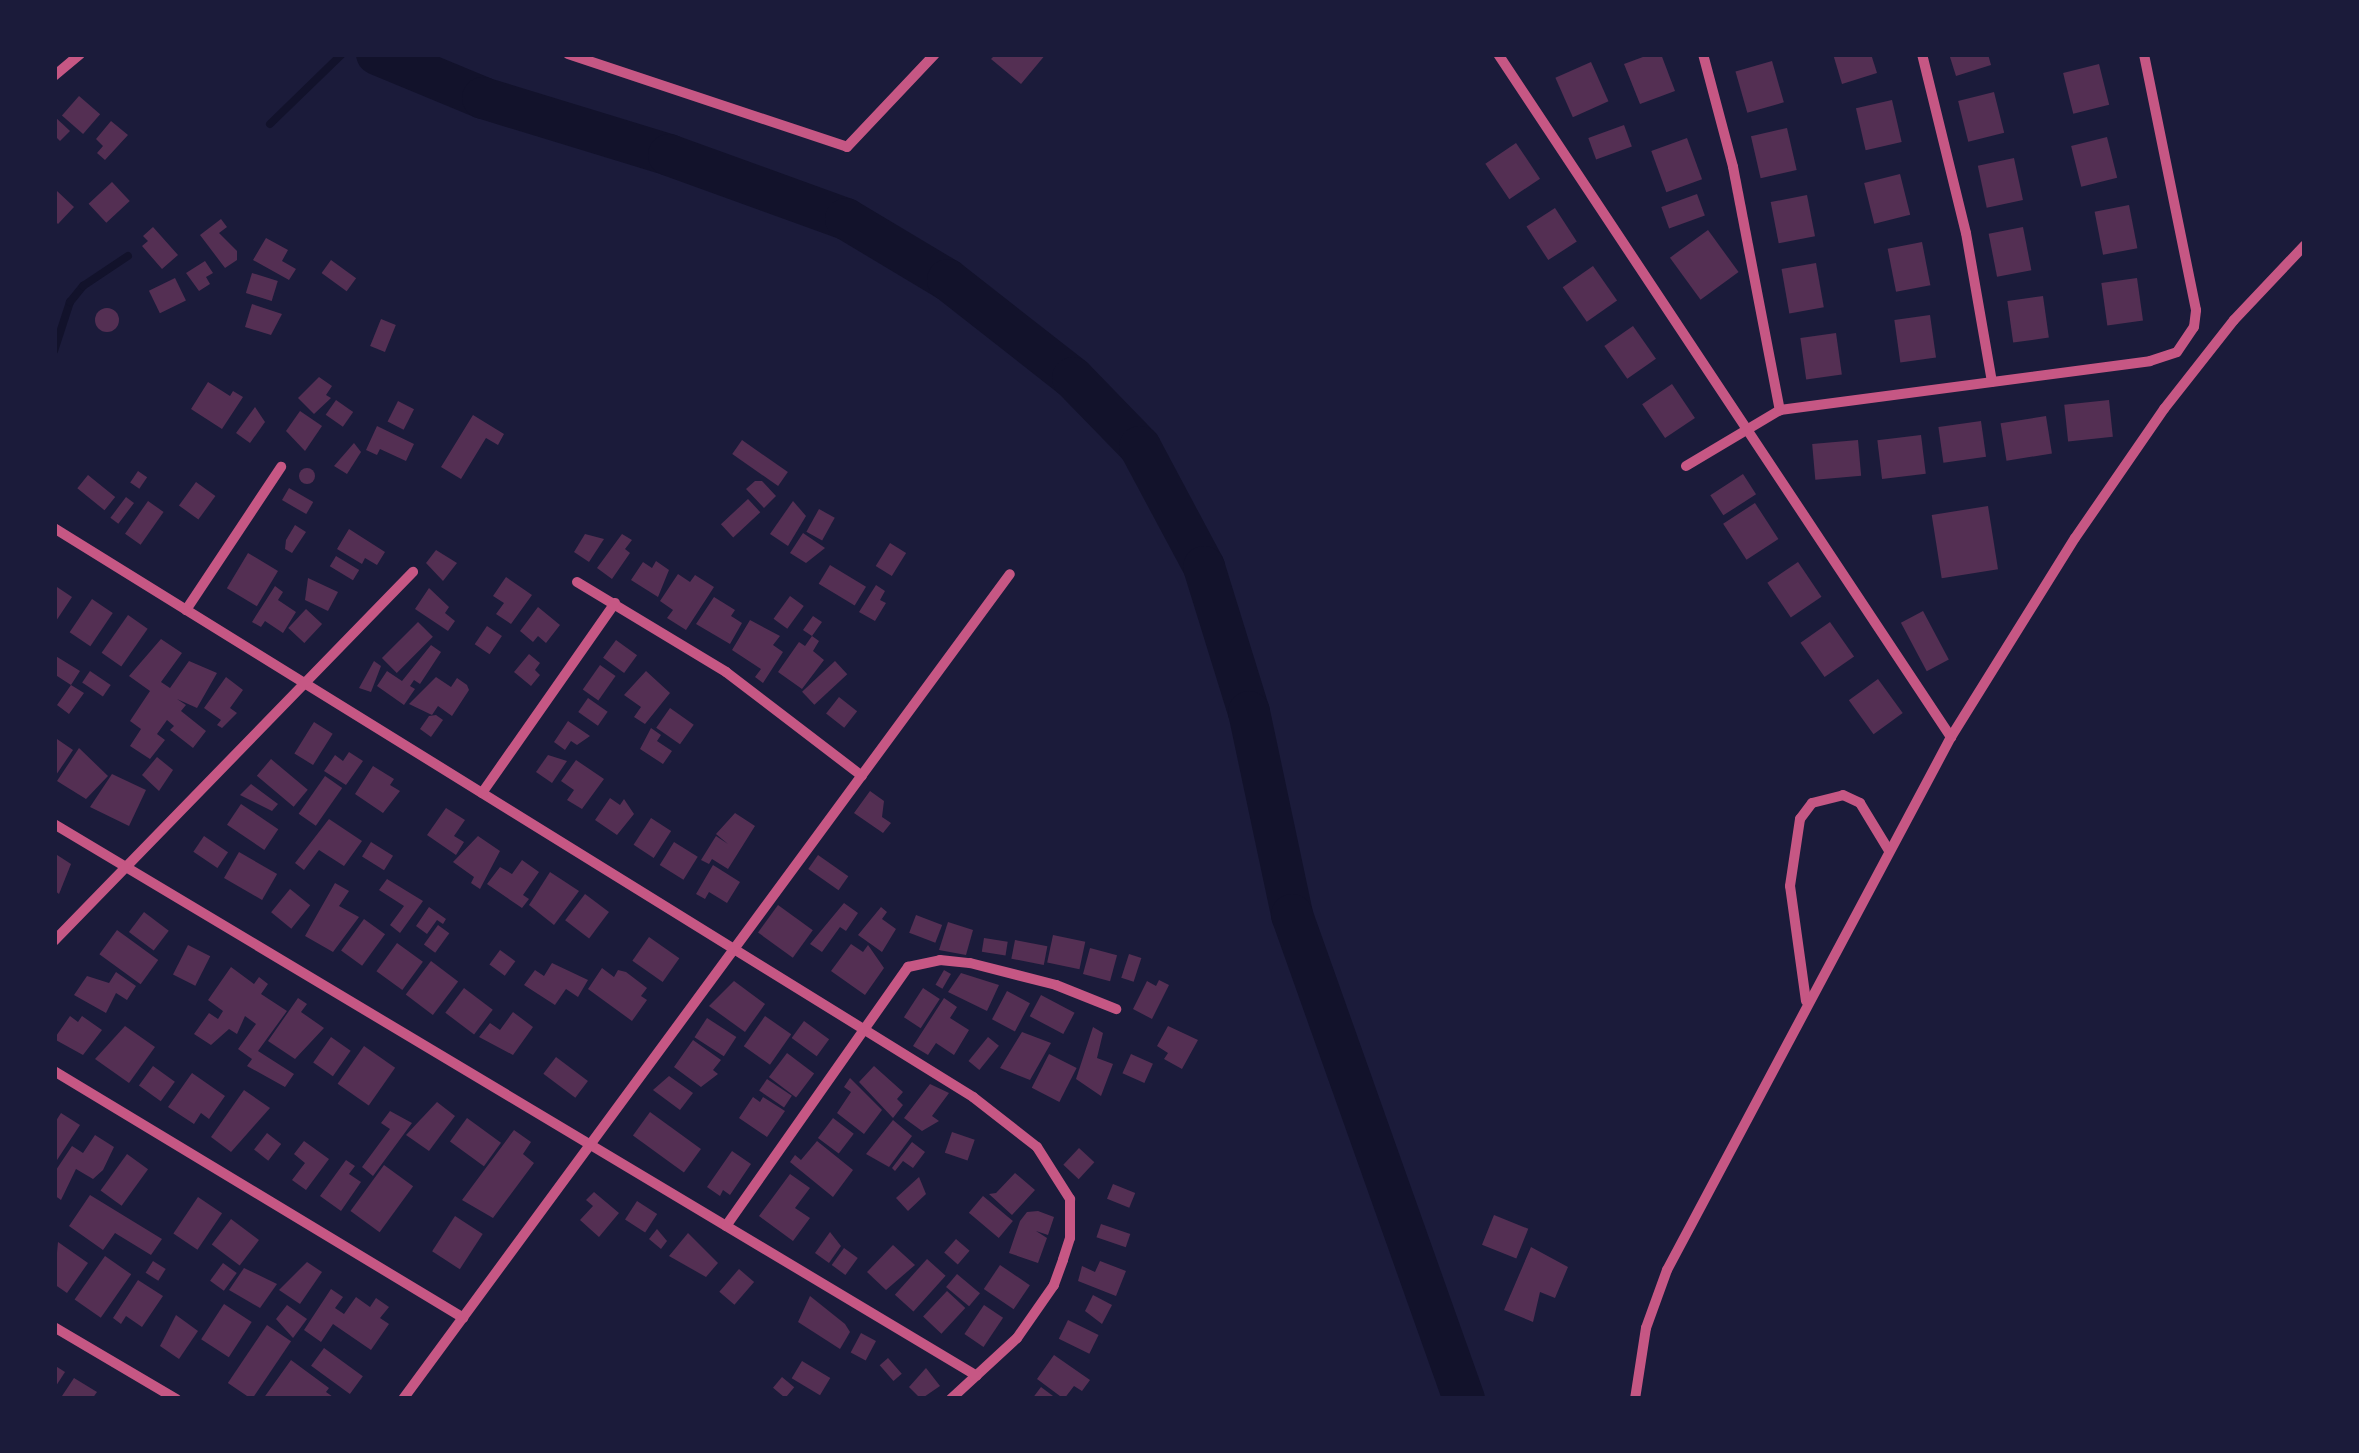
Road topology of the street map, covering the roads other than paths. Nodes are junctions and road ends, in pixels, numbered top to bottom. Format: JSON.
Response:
{"nodes":[{"id":1,"x":80,"y":54,"type":"edge"},
{"id":2,"x":568,"y":54,"type":"edge"},
{"id":3,"x":935,"y":54,"type":"edge"},
{"id":4,"x":1498,"y":54,"type":"edge"},
{"id":5,"x":1702,"y":54,"type":"edge"},
{"id":6,"x":1922,"y":54,"type":"edge"},
{"id":7,"x":2144,"y":54,"type":"edge"},
{"id":8,"x":54,"y":76,"type":"edge"},
{"id":9,"x":2305,"y":245,"type":"edge"},
{"id":10,"x":1992,"y":382,"type":"junction"},
{"id":11,"x":1780,"y":410,"type":"junction"},
{"id":12,"x":1747,"y":429,"type":"junction"},
{"id":13,"x":1686,"y":466,"type":"dead end"},
{"id":14,"x":281,"y":467,"type":"dead end"},
{"id":15,"x":54,"y":529,"type":"edge"},
{"id":16,"x":412,"y":572,"type":"dead end"},
{"id":17,"x":1010,"y":574,"type":"dead end"},
{"id":18,"x":577,"y":582,"type":"dead end"},
{"id":19,"x":615,"y":603,"type":"junction"},
{"id":20,"x":187,"y":610,"type":"junction"},
{"id":21,"x":305,"y":684,"type":"junction"},
{"id":22,"x":1951,"y":737,"type":"junction"},
{"id":23,"x":862,"y":776,"type":"junction"},
{"id":24,"x":482,"y":794,"type":"junction"},
{"id":25,"x":54,"y":824,"type":"edge"},
{"id":26,"x":1888,"y":849,"type":"junction"},
{"id":27,"x":126,"y":867,"type":"junction"},
{"id":28,"x":54,"y":941,"type":"edge"},
{"id":29,"x":734,"y":949,"type":"junction"},
{"id":30,"x":1807,"y":1005,"type":"junction"},
{"id":31,"x":1116,"y":1009,"type":"dead end"},
{"id":32,"x":864,"y":1029,"type":"junction"},
{"id":33,"x":54,"y":1071,"type":"edge"},
{"id":34,"x":590,"y":1145,"type":"junction"},
{"id":35,"x":726,"y":1226,"type":"junction"},
{"id":36,"x":463,"y":1318,"type":"junction"},
{"id":37,"x":54,"y":1327,"type":"edge"},
{"id":38,"x":977,"y":1376,"type":"junction"},
{"id":39,"x":176,"y":1399,"type":"edge"},
{"id":40,"x":403,"y":1399,"type":"edge"},
{"id":41,"x":951,"y":1399,"type":"edge"},
{"id":42,"x":1635,"y":1399,"type":"edge"}],
"edges":[{"from":1,"to":8,"type":"street"},
{"from":2,"to":3,"type":"street"},
{"from":4,"to":12,"type":"street"},
{"from":5,"to":11,"type":"street"},
{"from":6,"to":10,"type":"street"},
{"from":7,"to":10,"type":"street"},
{"from":9,"to":22,"type":"street"},
{"from":10,"to":11,"type":"street"},
{"from":11,"to":12,"type":"street"},
{"from":12,"to":13,"type":"street"},
{"from":12,"to":22,"type":"street"},
{"from":14,"to":20,"type":"street"},
{"from":15,"to":20,"type":"street"},
{"from":16,"to":21,"type":"street"},
{"from":17,"to":23,"type":"street"},
{"from":18,"to":19,"type":"street"},
{"from":19,"to":23,"type":"street"},
{"from":19,"to":24,"type":"street"},
{"from":20,"to":21,"type":"street"},
{"from":21,"to":24,"type":"street"},
{"from":21,"to":27,"type":"street"},
{"from":22,"to":26,"type":"street"},
{"from":23,"to":29,"type":"street"},
{"from":24,"to":29,"type":"street"},
{"from":25,"to":27,"type":"street"},
{"from":26,"to":30,"type":"street"},
{"from":26,"to":30,"type":"street"},
{"from":27,"to":28,"type":"street"},
{"from":27,"to":34,"type":"street"},
{"from":29,"to":32,"type":"street"},
{"from":29,"to":34,"type":"street"},
{"from":30,"to":42,"type":"street"},
{"from":31,"to":32,"type":"street"},
{"from":32,"to":35,"type":"street"},
{"from":32,"to":38,"type":"street"},
{"from":33,"to":36,"type":"street"},
{"from":34,"to":35,"type":"street"},
{"from":34,"to":36,"type":"street"},
{"from":35,"to":38,"type":"street"},
{"from":36,"to":40,"type":"street"},
{"from":37,"to":39,"type":"street"},
{"from":38,"to":41,"type":"street"}]}
